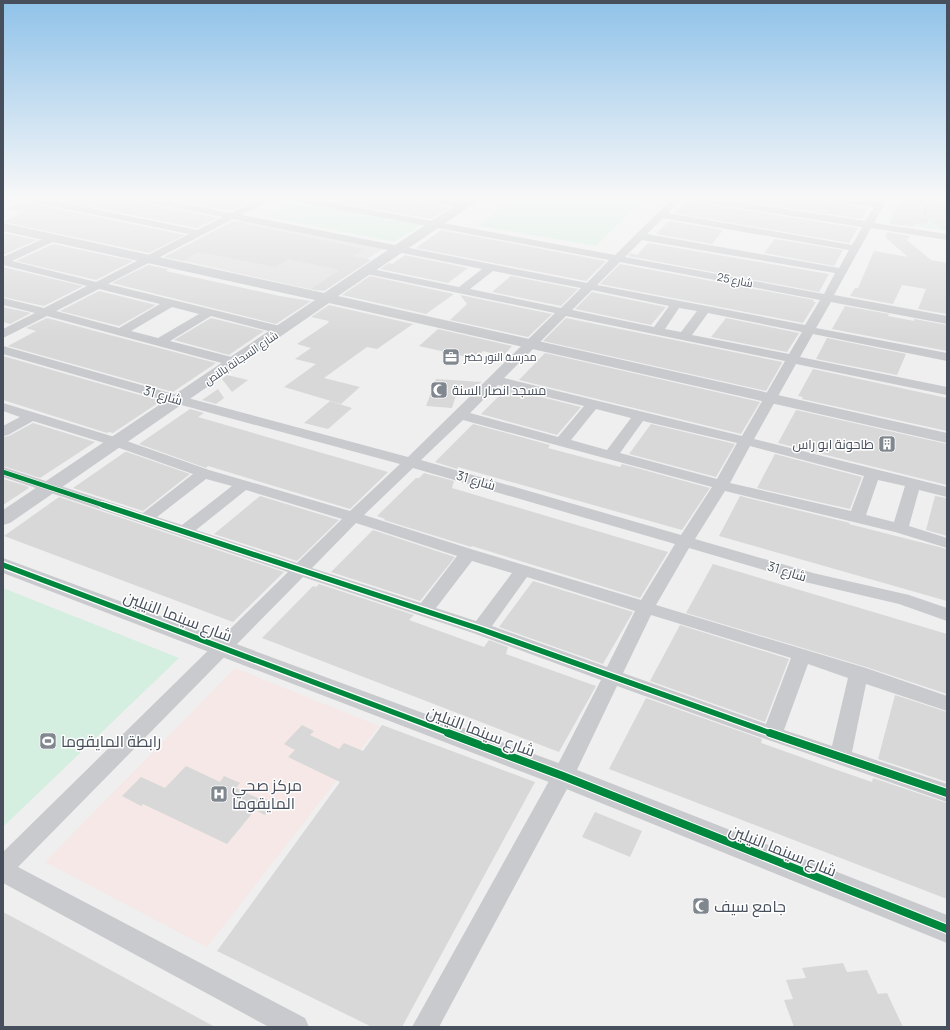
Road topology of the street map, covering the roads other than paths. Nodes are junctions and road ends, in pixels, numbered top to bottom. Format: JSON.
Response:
{"nodes":[{"id":1,"x":38,"y":245,"type":"edge"},
{"id":2,"x":85,"y":245,"type":"edge"},
{"id":3,"x":175,"y":245,"type":"edge"},
{"id":4,"x":379,"y":245,"type":"edge"},
{"id":5,"x":405,"y":245,"type":"edge"},
{"id":6,"x":548,"y":245,"type":"edge"},
{"id":7,"x":630,"y":245,"type":"edge"},
{"id":8,"x":692,"y":245,"type":"edge"},
{"id":9,"x":725,"y":245,"type":"edge"},
{"id":10,"x":755,"y":245,"type":"edge"},
{"id":11,"x":837,"y":245,"type":"edge"},
{"id":12,"x":856,"y":245,"type":"edge"},
{"id":13,"x":854,"y":248,"type":"junction"},
{"id":14,"x":399,"y":249,"type":"junction"},
{"id":15,"x":721,"y":250,"type":"junction"},
{"id":16,"x":747,"y":255,"type":"junction"},
{"id":17,"x":617,"y":258,"type":"junction"},
{"id":18,"x":149,"y":259,"type":"junction"},
{"id":19,"x":3,"y":262,"type":"edge"},
{"id":20,"x":16,"y":265,"type":"junction"},
{"id":21,"x":491,"y":267,"type":"junction"},
{"id":22,"x":3,"y":271,"type":"edge"},
{"id":23,"x":366,"y":271,"type":"junction"},
{"id":24,"x":840,"y":271,"type":"junction"},
{"id":25,"x":98,"y":286,"type":"junction"},
{"id":26,"x":589,"y":286,"type":"junction"},
{"id":27,"x":461,"y":290,"type":"junction"},
{"id":28,"x":827,"y":298,"type":"junction"},
{"id":29,"x":325,"y":299,"type":"junction"},
{"id":30,"x":3,"y":301,"type":"edge"},
{"id":31,"x":170,"y":303,"type":"junction"},
{"id":32,"x":676,"y":303,"type":"junction"},
{"id":33,"x":705,"y":308,"type":"junction"},
{"id":34,"x":46,"y":312,"type":"junction"},
{"id":35,"x":562,"y":312,"type":"junction"},
{"id":36,"x":208,"y":313,"type":"junction"},
{"id":37,"x":947,"y":320,"type":"edge"},
{"id":38,"x":809,"y":329,"type":"junction"},
{"id":39,"x":280,"y":330,"type":"junction"},
{"id":40,"x":122,"y":332,"type":"junction"},
{"id":41,"x":657,"y":332,"type":"junction"},
{"id":42,"x":3,"y":334,"type":"edge"},
{"id":43,"x":684,"y":337,"type":"junction"},
{"id":44,"x":160,"y":342,"type":"junction"},
{"id":45,"x":531,"y":343,"type":"junction"},
{"id":46,"x":3,"y":350,"type":"edge"},
{"id":47,"x":947,"y":357,"type":"edge"},
{"id":48,"x":794,"y":358,"type":"junction"},
{"id":49,"x":234,"y":362,"type":"junction"},
{"id":50,"x":495,"y":380,"type":"junction"},
{"id":51,"x":947,"y":391,"type":"edge"},
{"id":52,"x":772,"y":397,"type":"junction"},
{"id":53,"x":179,"y":400,"type":"junction"},
{"id":54,"x":593,"y":404,"type":"junction"},
{"id":55,"x":3,"y":407,"type":"edge"},
{"id":56,"x":460,"y":415,"type":"junction"},
{"id":57,"x":31,"y":416,"type":"junction"},
{"id":58,"x":640,"y":416,"type":"junction"},
{"id":59,"x":3,"y":432,"type":"edge"},
{"id":60,"x":947,"y":438,"type":"edge"},
{"id":61,"x":746,"y":441,"type":"junction"},
{"id":62,"x":116,"y":442,"type":"junction"},
{"id":63,"x":561,"y":443,"type":"junction"},
{"id":64,"x":610,"y":456,"type":"junction"},
{"id":65,"x":410,"y":462,"type":"junction"},
{"id":66,"x":3,"y":472,"type":"edge"},
{"id":67,"x":204,"y":473,"type":"junction"},
{"id":68,"x":872,"y":474,"type":"junction"},
{"id":69,"x":913,"y":484,"type":"junction"},
{"id":70,"x":243,"y":485,"type":"junction"},
{"id":71,"x":721,"y":485,"type":"junction"},
{"id":72,"x":49,"y":488,"type":"junction"},
{"id":73,"x":947,"y":492,"type":"edge"},
{"id":74,"x":353,"y":517,"type":"junction"},
{"id":75,"x":146,"y":518,"type":"junction"},
{"id":76,"x":858,"y":518,"type":"junction"},
{"id":77,"x":3,"y":519,"type":"edge"},
{"id":78,"x":900,"y":528,"type":"junction"},
{"id":79,"x":185,"y":531,"type":"junction"},
{"id":80,"x":685,"y":541,"type":"junction"},
{"id":81,"x":947,"y":543,"type":"edge"},
{"id":82,"x":468,"y":554,"type":"junction"},
{"id":83,"x":3,"y":565,"type":"edge"},
{"id":84,"x":300,"y":570,"type":"junction"},
{"id":85,"x":523,"y":570,"type":"junction"},
{"id":86,"x":646,"y":607,"type":"junction"},
{"id":87,"x":424,"y":611,"type":"junction"},
{"id":88,"x":947,"y":615,"type":"edge"},
{"id":89,"x":480,"y":629,"type":"junction"},
{"id":90,"x":224,"y":647,"type":"junction"},
{"id":91,"x":802,"y":655,"type":"junction"},
{"id":92,"x":859,"y":673,"type":"junction"},
{"id":93,"x":612,"y":676,"type":"junction"},
{"id":94,"x":947,"y":704,"type":"edge"},
{"id":95,"x":773,"y":733,"type":"junction"},
{"id":96,"x":840,"y":757,"type":"junction"},
{"id":97,"x":563,"y":776,"type":"junction"},
{"id":98,"x":947,"y":793,"type":"edge"},
{"id":99,"x":3,"y":866,"type":"edge"},
{"id":100,"x":3,"y":871,"type":"edge"},
{"id":101,"x":947,"y":929,"type":"edge"},
{"id":102,"x":296,"y":1027,"type":"edge"},
{"id":103,"x":425,"y":1027,"type":"edge"}],
"edges":[{"from":1,"to":19,"type":"street"},
{"from":2,"to":18,"type":"street"},
{"from":3,"to":18,"type":"street"},
{"from":4,"to":14,"type":"street"},
{"from":5,"to":14,"type":"street","name":"شارع السجانة بالنص"},
{"from":6,"to":17,"type":"street","name":"شارع 25"},
{"from":7,"to":17,"type":"street"},
{"from":8,"to":15,"type":"street"},
{"from":9,"to":15,"type":"street"},
{"from":10,"to":16,"type":"street"},
{"from":11,"to":13,"type":"street"},
{"from":12,"to":13,"type":"street"},
{"from":13,"to":24,"type":"street"},
{"from":14,"to":21,"type":"street"},
{"from":14,"to":23,"type":"street","name":"شارع السجانة بالنص"},
{"from":15,"to":16,"type":"street"},
{"from":16,"to":24,"type":"street"},
{"from":17,"to":26,"type":"street"},
{"from":17,"to":28,"type":"street","name":"شارع 25"},
{"from":18,"to":25,"type":"street"},
{"from":18,"to":29,"type":"street"},
{"from":19,"to":20,"type":"street"},
{"from":20,"to":22,"type":"street"},
{"from":20,"to":25,"type":"street"},
{"from":21,"to":26,"type":"street"},
{"from":21,"to":27,"type":"street"},
{"from":23,"to":27,"type":"street"},
{"from":23,"to":29,"type":"street","name":"شارع السجانة بالنص"},
{"from":24,"to":28,"type":"street"},
{"from":25,"to":31,"type":"street"},
{"from":25,"to":34,"type":"street"},
{"from":26,"to":32,"type":"street"},
{"from":26,"to":35,"type":"street"},
{"from":27,"to":35,"type":"street"},
{"from":28,"to":37,"type":"street","name":"شارع 25"},
{"from":28,"to":38,"type":"street"},
{"from":29,"to":39,"type":"street","name":"شارع السجانة بالنص"},
{"from":29,"to":45,"type":"street"},
{"from":30,"to":34,"type":"street"},
{"from":31,"to":36,"type":"street"},
{"from":31,"to":40,"type":"street"},
{"from":32,"to":33,"type":"street"},
{"from":32,"to":41,"type":"street"},
{"from":33,"to":38,"type":"street"},
{"from":33,"to":43,"type":"street"},
{"from":34,"to":40,"type":"street"},
{"from":34,"to":42,"type":"street"},
{"from":35,"to":41,"type":"street"},
{"from":35,"to":45,"type":"street"},
{"from":36,"to":39,"type":"street"},
{"from":36,"to":44,"type":"street"},
{"from":38,"to":47,"type":"street"},
{"from":38,"to":48,"type":"street"},
{"from":39,"to":49,"type":"street","name":"شارع السجانة بالنص"},
{"from":40,"to":44,"type":"street"},
{"from":41,"to":43,"type":"street"},
{"from":43,"to":48,"type":"street"},
{"from":44,"to":49,"type":"street"},
{"from":45,"to":50,"type":"street"},
{"from":45,"to":52,"type":"street"},
{"from":46,"to":53,"type":"street","name":"شارع 31"},
{"from":48,"to":51,"type":"street"},
{"from":48,"to":52,"type":"street"},
{"from":49,"to":53,"type":"street","name":"شارع السجانة بالنص"},
{"from":50,"to":54,"type":"street"},
{"from":50,"to":56,"type":"street"},
{"from":52,"to":60,"type":"street"},
{"from":52,"to":61,"type":"street"},
{"from":53,"to":62,"type":"street","name":"شارع السجانة بالنص"},
{"from":53,"to":65,"type":"street","name":"شارع 31"},
{"from":54,"to":58,"type":"street"},
{"from":54,"to":63,"type":"street"},
{"from":55,"to":57,"type":"street"},
{"from":56,"to":63,"type":"street"},
{"from":56,"to":65,"type":"street"},
{"from":57,"to":59,"type":"street"},
{"from":57,"to":62,"type":"street"},
{"from":58,"to":61,"type":"street"},
{"from":58,"to":64,"type":"street"},
{"from":61,"to":68,"type":"street"},
{"from":61,"to":71,"type":"street"},
{"from":62,"to":67,"type":"street"},
{"from":62,"to":72,"type":"street","name":"شارع السجانة بالنص"},
{"from":63,"to":64,"type":"street"},
{"from":64,"to":71,"type":"street"},
{"from":65,"to":74,"type":"street"},
{"from":65,"to":80,"type":"street","name":"شارع 31"},
{"from":66,"to":72,"type":"street"},
{"from":67,"to":70,"type":"street"},
{"from":67,"to":75,"type":"street"},
{"from":68,"to":69,"type":"street"},
{"from":68,"to":76,"type":"street"},
{"from":69,"to":73,"type":"street"},
{"from":69,"to":78,"type":"street"},
{"from":70,"to":74,"type":"street"},
{"from":70,"to":79,"type":"street"},
{"from":71,"to":76,"type":"street"},
{"from":71,"to":80,"type":"street"},
{"from":72,"to":75,"type":"street"},
{"from":72,"to":77,"type":"street","name":"شارع السجانة بالنص"},
{"from":74,"to":82,"type":"street"},
{"from":74,"to":84,"type":"street"},
{"from":75,"to":79,"type":"street"},
{"from":76,"to":78,"type":"street"},
{"from":78,"to":81,"type":"street"},
{"from":79,"to":84,"type":"street"},
{"from":80,"to":86,"type":"street"},
{"from":80,"to":88,"type":"street","name":"شارع 31"},
{"from":82,"to":85,"type":"street"},
{"from":82,"to":87,"type":"street"},
{"from":83,"to":90,"type":"street","name":"شارع سينما النيلين"},
{"from":84,"to":87,"type":"street"},
{"from":84,"to":90,"type":"street"},
{"from":85,"to":86,"type":"street"},
{"from":85,"to":89,"type":"street"},
{"from":86,"to":91,"type":"street"},
{"from":86,"to":93,"type":"street"},
{"from":87,"to":89,"type":"street"},
{"from":89,"to":93,"type":"street"},
{"from":90,"to":97,"type":"street","name":"شارع سينما النيلين"},
{"from":90,"to":99,"type":"street"},
{"from":91,"to":92,"type":"street"},
{"from":91,"to":95,"type":"street"},
{"from":92,"to":94,"type":"street"},
{"from":92,"to":96,"type":"street"},
{"from":93,"to":95,"type":"street"},
{"from":93,"to":97,"type":"street"},
{"from":95,"to":96,"type":"street"},
{"from":96,"to":98,"type":"street"},
{"from":97,"to":101,"type":"street","name":"شارع سينما النيلين"},
{"from":97,"to":103,"type":"street"},
{"from":100,"to":102,"type":"street"}]}
